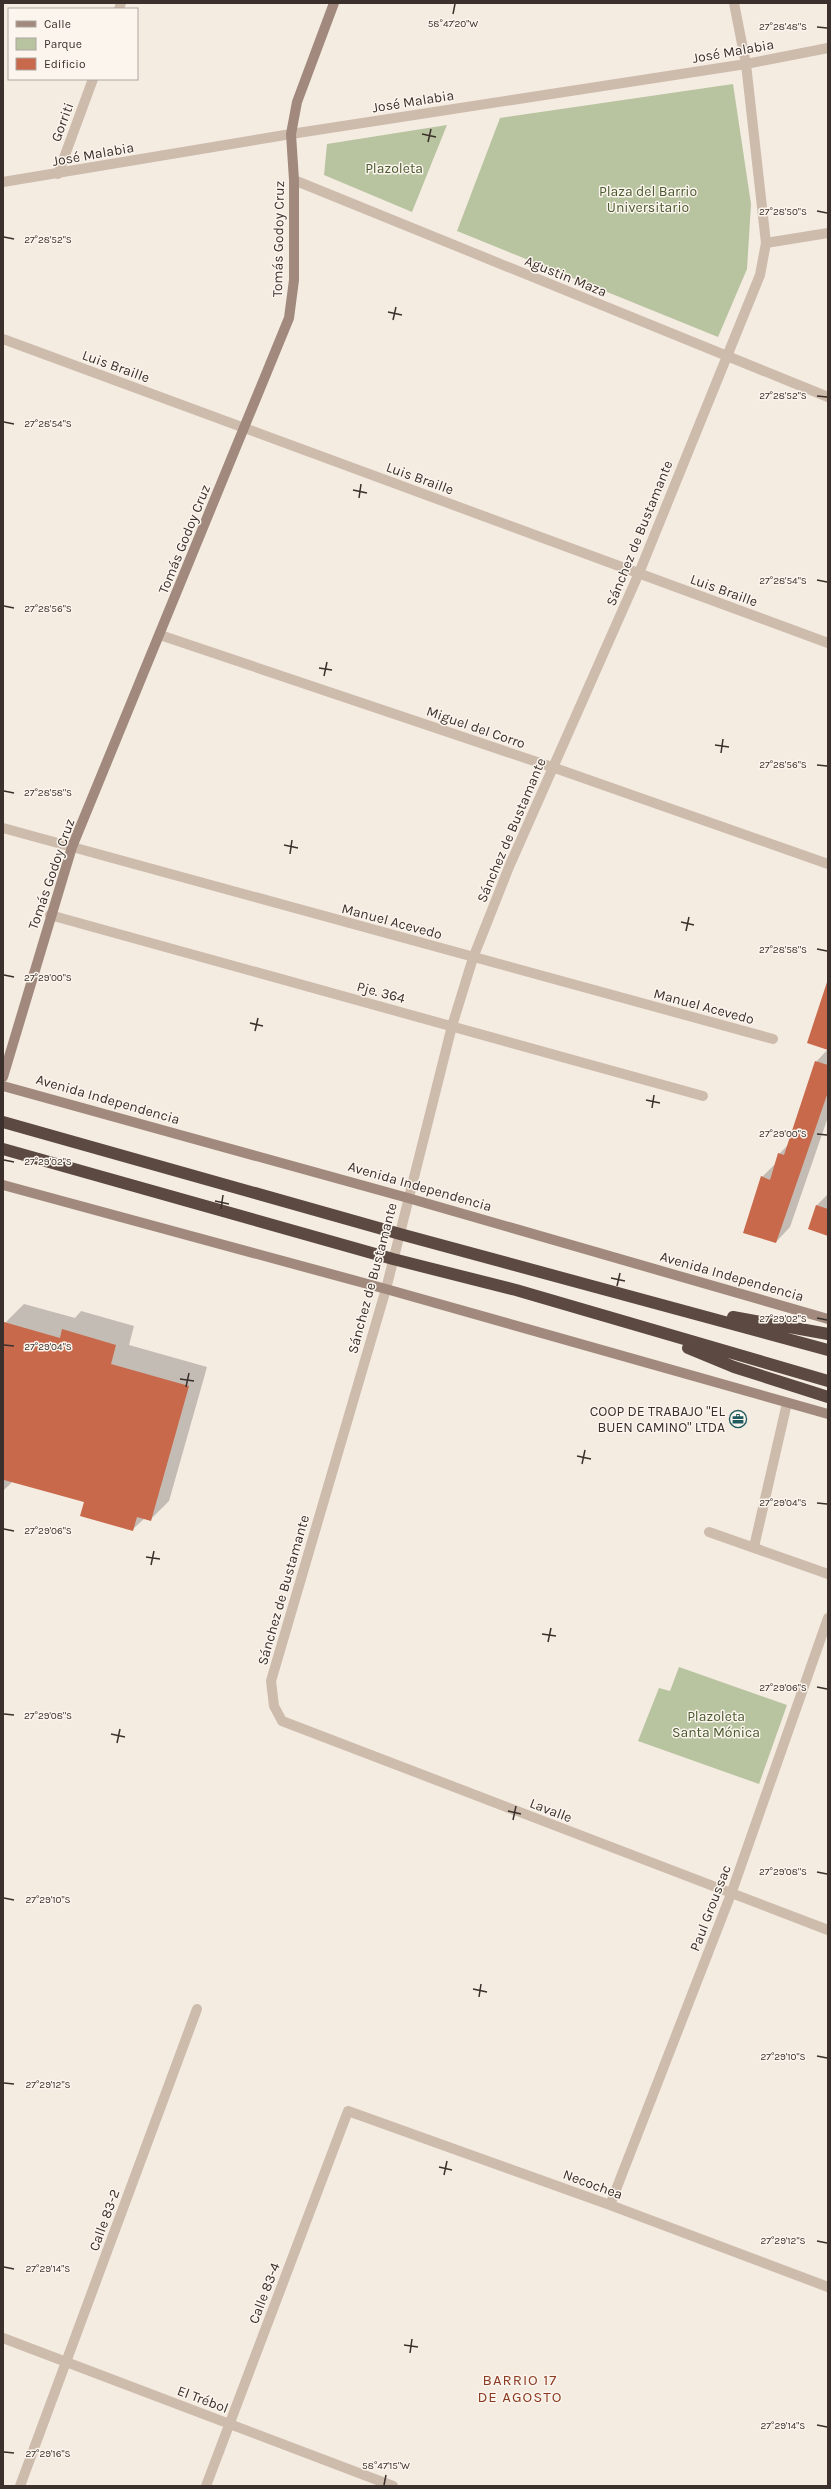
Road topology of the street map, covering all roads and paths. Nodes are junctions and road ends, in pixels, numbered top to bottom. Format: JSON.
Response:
{"nodes":[{"id":1,"x":334,"y":3,"type":"edge"},
{"id":2,"x":734,"y":3,"type":"edge"},
{"id":3,"x":828,"y":48,"type":"edge"},
{"id":4,"x":746,"y":64,"type":"junction"},
{"id":5,"x":93,"y":80,"type":"edge"},
{"id":6,"x":290,"y":134,"type":"junction"},
{"id":7,"x":58,"y":174,"type":"junction"},
{"id":8,"x":294,"y":180,"type":"junction"},
{"id":9,"x":3,"y":182,"type":"edge"},
{"id":10,"x":828,"y":233,"type":"edge"},
{"id":11,"x":766,"y":243,"type":"junction"},
{"id":12,"x":3,"y":339,"type":"edge"},
{"id":13,"x":725,"y":356,"type":"junction"},
{"id":14,"x":828,"y":397,"type":"edge"},
{"id":15,"x":244,"y":428,"type":"junction"},
{"id":16,"x":638,"y":573,"type":"junction"},
{"id":17,"x":160,"y":635,"type":"junction"},
{"id":18,"x":828,"y":642,"type":"edge"},
{"id":19,"x":552,"y":767,"type":"junction"},
{"id":20,"x":3,"y":828,"type":"edge"},
{"id":21,"x":72,"y":848,"type":"junction"},
{"id":22,"x":828,"y":864,"type":"edge"},
{"id":23,"x":50,"y":915,"type":"junction"},
{"id":24,"x":473,"y":958,"type":"junction"},
{"id":25,"x":452,"y":1026,"type":"junction"},
{"id":26,"x":773,"y":1039,"type":"dead end"},
{"id":27,"x":3,"y":1077,"type":"edge"},
{"id":28,"x":3,"y":1086,"type":"edge"},
{"id":29,"x":704,"y":1096,"type":"dead end"},
{"id":30,"x":3,"y":1122,"type":"edge"},
{"id":31,"x":3,"y":1149,"type":"edge"},
{"id":32,"x":3,"y":1185,"type":"edge"},
{"id":33,"x":408,"y":1198,"type":"junction"},
{"id":34,"x":400,"y":1234,"type":"junction"},
{"id":35,"x":393,"y":1259,"type":"junction"},
{"id":36,"x":386,"y":1289,"type":"junction"},
{"id":37,"x":654,"y":1303,"type":"junction"},
{"id":38,"x":828,"y":1319,"type":"edge"},
{"id":39,"x":641,"y":1328,"type":"junction"},
{"id":40,"x":828,"y":1334,"type":"edge"},
{"id":41,"x":828,"y":1350,"type":"edge"},
{"id":42,"x":828,"y":1381,"type":"edge"},
{"id":43,"x":828,"y":1397,"type":"edge"},
{"id":44,"x":787,"y":1403,"type":"junction"},
{"id":45,"x":828,"y":1414,"type":"edge"},
{"id":46,"x":709,"y":1532,"type":"dead end"},
{"id":47,"x":754,"y":1547,"type":"junction"},
{"id":48,"x":828,"y":1574,"type":"edge"},
{"id":49,"x":828,"y":1618,"type":"edge"},
{"id":50,"x":271,"y":1681,"type":"joint"},
{"id":51,"x":731,"y":1894,"type":"junction"},
{"id":52,"x":828,"y":1930,"type":"edge"},
{"id":53,"x":197,"y":2009,"type":"dead end"},
{"id":54,"x":348,"y":2111,"type":"joint"},
{"id":55,"x":610,"y":2205,"type":"junction"},
{"id":56,"x":828,"y":2287,"type":"edge"},
{"id":57,"x":3,"y":2338,"type":"edge"},
{"id":58,"x":66,"y":2362,"type":"junction"},
{"id":59,"x":229,"y":2424,"type":"junction"},
{"id":60,"x":20,"y":2486,"type":"edge"},
{"id":61,"x":206,"y":2486,"type":"edge"},
{"id":62,"x":393,"y":2486,"type":"edge"}],
"edges":[{"from":1,"to":6,"type":"main road","name":"Tomás Godoy Cruz"},
{"from":2,"to":4,"type":"street","name":"Sánchez de Bustamante"},
{"from":3,"to":4,"type":"street","name":"José Malabia"},
{"from":4,"to":6,"type":"street","name":"José Malabia"},
{"from":4,"to":11,"type":"street","name":"Sánchez de Bustamante"},
{"from":5,"to":7,"type":"street","name":"Gorriti"},
{"from":6,"to":7,"type":"street","name":"José Malabia"},
{"from":6,"to":8,"type":"main road","name":"Tomás Godoy Cruz"},
{"from":7,"to":9,"type":"street","name":"José Malabia"},
{"from":8,"to":13,"type":"street","name":"Agustin Maza"},
{"from":8,"to":15,"type":"main road","name":"Tomás Godoy Cruz"},
{"from":10,"to":11,"type":"street"},
{"from":11,"to":13,"type":"street","name":"Sánchez de Bustamante"},
{"from":12,"to":15,"type":"street","name":"Luis Braille"},
{"from":13,"to":14,"type":"street","name":"Agustin Maza"},
{"from":13,"to":16,"type":"street","name":"Sánchez de Bustamante"},
{"from":15,"to":16,"type":"street","name":"Luis Braille"},
{"from":15,"to":17,"type":"main road","name":"Tomás Godoy Cruz"},
{"from":16,"to":18,"type":"street","name":"Luis Braille"},
{"from":16,"to":19,"type":"street","name":"Sánchez de Bustamante"},
{"from":17,"to":19,"type":"street","name":"Miguel del Corro"},
{"from":17,"to":21,"type":"main road","name":"Tomás Godoy Cruz"},
{"from":19,"to":22,"type":"street","name":"Miguel del Corro"},
{"from":19,"to":24,"type":"street","name":"Sánchez de Bustamante"},
{"from":20,"to":21,"type":"street","name":"Manuel Acevedo"},
{"from":21,"to":23,"type":"main road","name":"Tomás Godoy Cruz"},
{"from":21,"to":24,"type":"street","name":"Manuel Acevedo"},
{"from":23,"to":25,"type":"street","name":"Pje. 364"},
{"from":23,"to":27,"type":"main road","name":"Tomás Godoy Cruz"},
{"from":24,"to":25,"type":"street","name":"Sánchez de Bustamante"},
{"from":24,"to":26,"type":"street","name":"Manuel Acevedo"},
{"from":25,"to":29,"type":"street","name":"Pje. 364"},
{"from":25,"to":33,"type":"street","name":"Sánchez de Bustamante"},
{"from":28,"to":33,"type":"main road","name":"Avenida Independencia"},
{"from":30,"to":34,"type":"highway"},
{"from":31,"to":35,"type":"highway"},
{"from":32,"to":36,"type":"main road"},
{"from":33,"to":34,"type":"street","name":"Sánchez de Bustamante"},
{"from":33,"to":38,"type":"main road","name":"Avenida Independencia"},
{"from":34,"to":35,"type":"street","name":"Sánchez de Bustamante"},
{"from":34,"to":37,"type":"highway"},
{"from":35,"to":36,"type":"street","name":"Sánchez de Bustamante"},
{"from":35,"to":39,"type":"highway"},
{"from":36,"to":44,"type":"main road"},
{"from":36,"to":50,"type":"street","name":"Sánchez de Bustamante"},
{"from":37,"to":40,"type":"highway"},
{"from":37,"to":41,"type":"highway"},
{"from":39,"to":42,"type":"highway"},
{"from":39,"to":43,"type":"highway"},
{"from":44,"to":45,"type":"main road"},
{"from":44,"to":47,"type":"street"},
{"from":46,"to":47,"type":"street"},
{"from":47,"to":48,"type":"street"},
{"from":49,"to":51,"type":"street","name":"Paul Groussac"},
{"from":50,"to":51,"type":"street","name":"Lavalle"},
{"from":51,"to":52,"type":"street","name":"Lavalle"},
{"from":51,"to":55,"type":"street","name":"Paul Groussac"},
{"from":53,"to":58,"type":"street","name":"Calle 83-2"},
{"from":54,"to":55,"type":"street","name":"Necochea"},
{"from":54,"to":59,"type":"street","name":"Calle 83-4"},
{"from":55,"to":56,"type":"street","name":"Necochea"},
{"from":57,"to":58,"type":"street","name":"El Trébol"},
{"from":58,"to":59,"type":"street","name":"El Trébol"},
{"from":58,"to":60,"type":"street","name":"Calle 83-2"},
{"from":59,"to":61,"type":"street","name":"Calle 83-4"},
{"from":59,"to":62,"type":"street","name":"El Trébol"}]}
